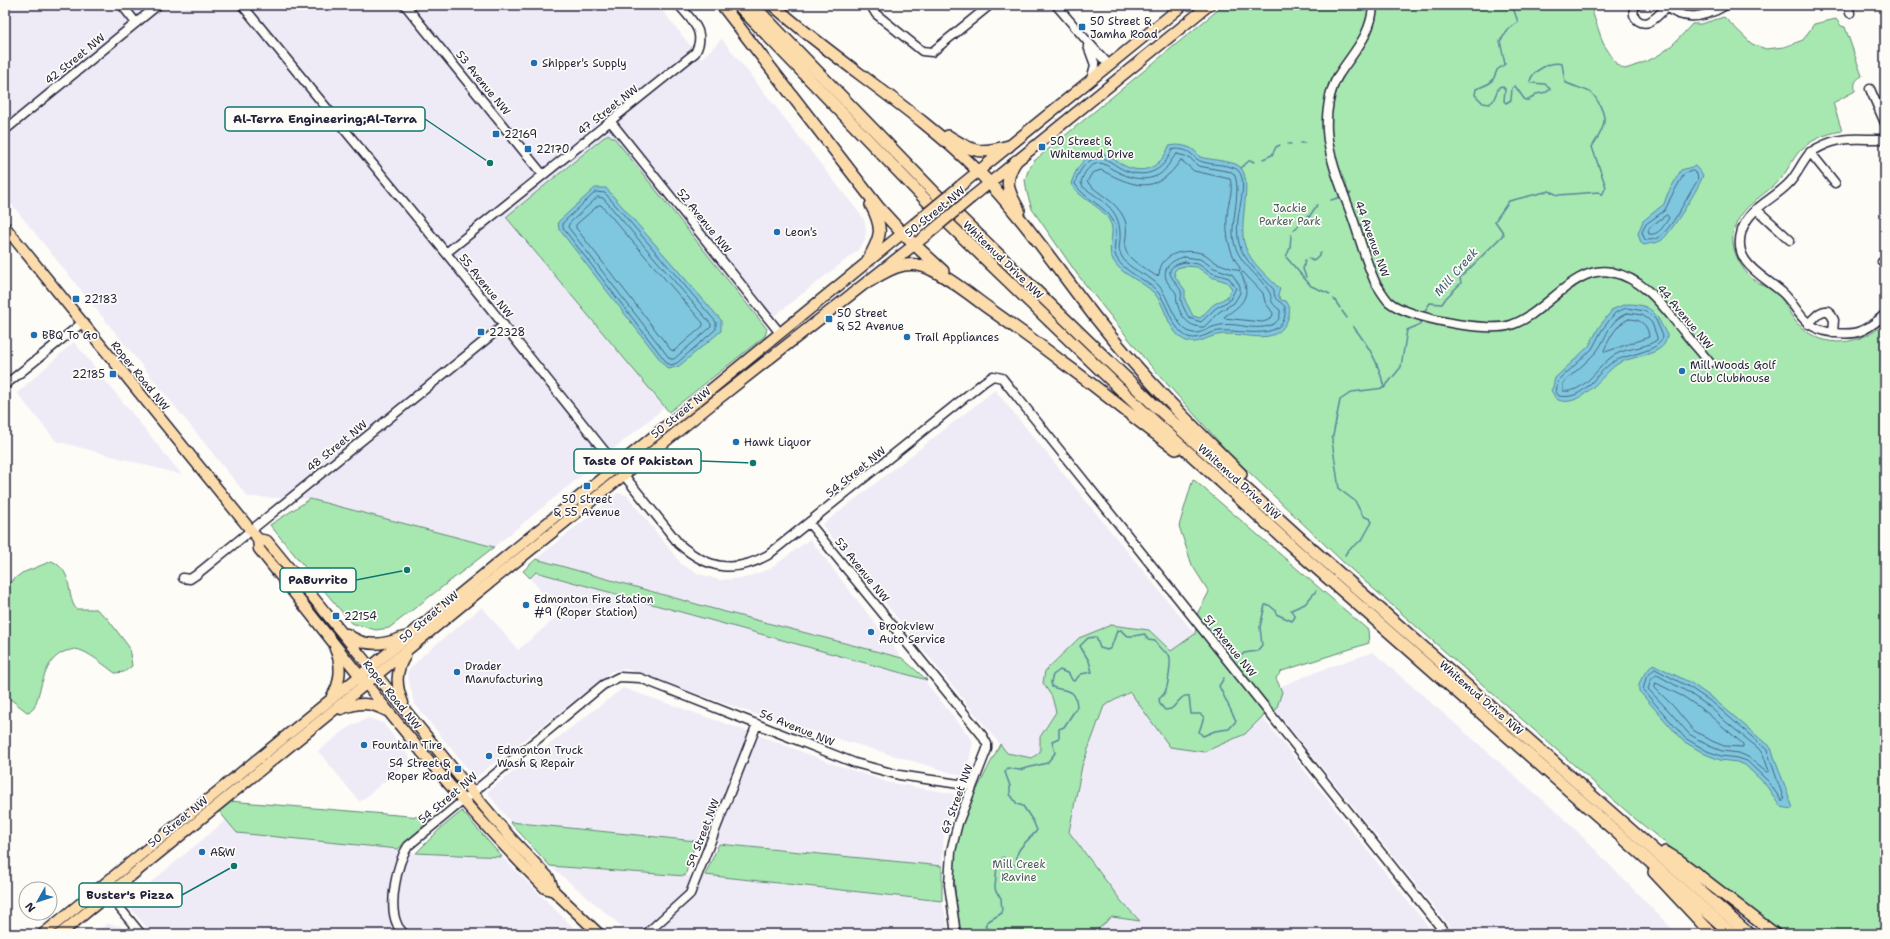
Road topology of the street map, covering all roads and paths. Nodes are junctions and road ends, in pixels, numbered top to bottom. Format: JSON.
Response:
{"nodes":[{"id":1,"x":122,"y":5,"type":"edge"},
{"id":2,"x":158,"y":5,"type":"edge"},
{"id":3,"x":242,"y":5,"type":"edge"},
{"id":4,"x":406,"y":5,"type":"edge"},
{"id":5,"x":679,"y":5,"type":"edge"},
{"id":6,"x":722,"y":5,"type":"edge"},
{"id":7,"x":738,"y":5,"type":"edge"},
{"id":8,"x":754,"y":5,"type":"edge"},
{"id":9,"x":773,"y":5,"type":"edge"},
{"id":10,"x":875,"y":5,"type":"edge"},
{"id":11,"x":990,"y":5,"type":"edge"},
{"id":12,"x":1056,"y":5,"type":"edge"},
{"id":13,"x":1183,"y":5,"type":"edge"},
{"id":14,"x":1209,"y":5,"type":"edge"},
{"id":15,"x":1373,"y":5,"type":"edge"},
{"id":16,"x":1636,"y":5,"type":"edge"},
{"id":17,"x":1726,"y":5,"type":"edge"},
{"id":18,"x":1666,"y":6,"type":"edge"},
{"id":19,"x":136,"y":23,"type":"junction"},
{"id":20,"x":1087,"y":41,"type":"junction"},
{"id":21,"x":1109,"y":65,"type":"junction"},
{"id":22,"x":1091,"y":80,"type":"junction"},
{"id":23,"x":1870,"y":89,"type":"dead end"},
{"id":24,"x":1099,"y":94,"type":"junction"},
{"id":25,"x":912,"y":113,"type":"junction"},
{"id":26,"x":611,"y":122,"type":"junction"},
{"id":27,"x":1885,"y":123,"type":"edge"},
{"id":28,"x":5,"y":130,"type":"edge"},
{"id":29,"x":1885,"y":139,"type":"edge"},
{"id":30,"x":1009,"y":146,"type":"junction"},
{"id":31,"x":1810,"y":152,"type":"junction"},
{"id":32,"x":1016,"y":161,"type":"junction"},
{"id":33,"x":978,"y":171,"type":"junction"},
{"id":34,"x":543,"y":175,"type":"junction"},
{"id":35,"x":990,"y":183,"type":"junction"},
{"id":36,"x":1835,"y":183,"type":"dead end"},
{"id":37,"x":863,"y":188,"type":"junction"},
{"id":38,"x":1756,"y":209,"type":"junction"},
{"id":39,"x":5,"y":227,"type":"edge"},
{"id":40,"x":902,"y":233,"type":"junction"},
{"id":41,"x":1034,"y":236,"type":"junction"},
{"id":42,"x":1790,"y":240,"type":"dead end"},
{"id":43,"x":914,"y":244,"type":"junction"},
{"id":44,"x":446,"y":253,"type":"junction"},
{"id":45,"x":868,"y":260,"type":"junction"},
{"id":46,"x":845,"y":280,"type":"junction"},
{"id":47,"x":868,"y":282,"type":"junction"},
{"id":48,"x":967,"y":293,"type":"junction"},
{"id":49,"x":1885,"y":314,"type":"edge"},
{"id":50,"x":82,"y":323,"type":"junction"},
{"id":51,"x":1808,"y":324,"type":"junction"},
{"id":52,"x":504,"y":325,"type":"junction"},
{"id":53,"x":780,"y":333,"type":"junction"},
{"id":54,"x":1833,"y":333,"type":"junction"},
{"id":55,"x":789,"y":343,"type":"junction"},
{"id":56,"x":1710,"y":363,"type":"dead end"},
{"id":57,"x":995,"y":376,"type":"joint"},
{"id":58,"x":5,"y":385,"type":"edge"},
{"id":59,"x":713,"y":403,"type":"junction"},
{"id":60,"x":618,"y":466,"type":"junction"},
{"id":61,"x":624,"y":474,"type":"junction"},
{"id":62,"x":1219,"y":480,"type":"junction"},
{"id":63,"x":810,"y":523,"type":"junction"},
{"id":64,"x":251,"y":531,"type":"junction"},
{"id":65,"x":258,"y":539,"type":"junction"},
{"id":66,"x":1313,"y":550,"type":"junction"},
{"id":67,"x":722,"y":567,"type":"joint"},
{"id":68,"x":183,"y":578,"type":"dead end"},
{"id":69,"x":339,"y":628,"type":"junction"},
{"id":70,"x":413,"y":633,"type":"junction"},
{"id":71,"x":330,"y":638,"type":"junction"},
{"id":72,"x":410,"y":649,"type":"junction"},
{"id":73,"x":373,"y":672,"type":"junction"},
{"id":74,"x":360,"y":675,"type":"junction"},
{"id":75,"x":619,"y":677,"type":"joint"},
{"id":76,"x":367,"y":684,"type":"junction"},
{"id":77,"x":328,"y":709,"type":"junction"},
{"id":78,"x":406,"y":711,"type":"junction"},
{"id":79,"x":391,"y":713,"type":"junction"},
{"id":80,"x":757,"y":724,"type":"junction"},
{"id":81,"x":987,"y":744,"type":"joint"},
{"id":82,"x":972,"y":786,"type":"junction"},
{"id":83,"x":472,"y":792,"type":"junction"},
{"id":84,"x":462,"y":800,"type":"junction"},
{"id":85,"x":1635,"y":833,"type":"junction"},
{"id":86,"x":1627,"y":842,"type":"junction"},
{"id":87,"x":102,"y":886,"type":"junction"},
{"id":88,"x":554,"y":891,"type":"junction"},
{"id":89,"x":109,"y":894,"type":"junction"},
{"id":90,"x":43,"y":934,"type":"edge"},
{"id":91,"x":60,"y":934,"type":"edge"},
{"id":92,"x":140,"y":934,"type":"edge"},
{"id":93,"x":404,"y":934,"type":"edge"},
{"id":94,"x":599,"y":934,"type":"edge"},
{"id":95,"x":646,"y":934,"type":"edge"},
{"id":96,"x":956,"y":934,"type":"edge"},
{"id":97,"x":1446,"y":934,"type":"edge"},
{"id":98,"x":1712,"y":934,"type":"edge"},
{"id":99,"x":1732,"y":934,"type":"edge"},
{"id":100,"x":1749,"y":934,"type":"edge"},
{"id":101,"x":1775,"y":934,"type":"edge"}],
"edges":[{"from":1,"to":19,"type":"street"},
{"from":2,"to":19,"type":"street","name":"42 Street NW"},
{"from":3,"to":44,"type":"street","name":"55 Avenue NW"},
{"from":4,"to":34,"type":"street","name":"53 Avenue NW"},
{"from":5,"to":26,"type":"street","name":"47 Street NW"},
{"from":6,"to":37,"type":"highway"},
{"from":7,"to":62,"type":"highway","name":"Whitemud Drive NW"},
{"from":8,"to":66,"type":"highway","name":"Whitemud Drive NW"},
{"from":9,"to":25,"type":"highway"},
{"from":10,"to":11,"type":"street"},
{"from":12,"to":20,"type":"street"},
{"from":13,"to":21,"type":"main road","name":"50 Street NW"},
{"from":14,"to":24,"type":"main road","name":"50 Street NW"},
{"from":15,"to":56,"type":"street","name":"44 Avenue NW"},
{"from":16,"to":18,"type":"street"},
{"from":17,"to":18,"type":"street"},
{"from":19,"to":28,"type":"street","name":"42 Street NW"},
{"from":20,"to":21,"type":"street"},
{"from":20,"to":22,"type":"street"},
{"from":21,"to":22,"type":"main road","name":"50 Street NW"},
{"from":21,"to":24,"type":"main road"},
{"from":22,"to":30,"type":"main road","name":"50 Street NW"},
{"from":23,"to":27,"type":"street"},
{"from":24,"to":32,"type":"main road","name":"50 Street NW"},
{"from":25,"to":30,"type":"highway"},
{"from":25,"to":33,"type":"highway"},
{"from":26,"to":34,"type":"street","name":"47 Street NW"},
{"from":26,"to":53,"type":"street","name":"52 Avenue NW"},
{"from":29,"to":31,"type":"street"},
{"from":30,"to":33,"type":"main road","name":"50 Street NW"},
{"from":31,"to":36,"type":"street"},
{"from":31,"to":38,"type":"street"},
{"from":32,"to":35,"type":"main road","name":"50 Street NW"},
{"from":32,"to":41,"type":"highway"},
{"from":33,"to":35,"type":"highway"},
{"from":33,"to":40,"type":"main road","name":"50 Street NW","bridge":true},
{"from":34,"to":44,"type":"street","name":"47 Street NW"},
{"from":35,"to":41,"type":"highway"},
{"from":35,"to":43,"type":"main road","name":"50 Street NW","bridge":true},
{"from":37,"to":40,"type":"highway"},
{"from":37,"to":45,"type":"highway"},
{"from":38,"to":42,"type":"street"},
{"from":38,"to":51,"type":"street"},
{"from":39,"to":50,"type":"main road","name":"Roper Road NW"},
{"from":40,"to":43,"type":"highway"},
{"from":40,"to":45,"type":"main road","name":"50 Street NW"},
{"from":41,"to":66,"type":"highway"},
{"from":43,"to":47,"type":"main road","name":"50 Street NW"},
{"from":43,"to":48,"type":"highway"},
{"from":44,"to":52,"type":"street","name":"55 Avenue NW"},
{"from":45,"to":46,"type":"main road","name":"50 Street NW"},
{"from":46,"to":53,"type":"main road","name":"50 Street NW"},
{"from":46,"to":55,"type":"main road"},
{"from":47,"to":48,"type":"highway"},
{"from":47,"to":55,"type":"main road","name":"50 Street NW"},
{"from":48,"to":62,"type":"highway"},
{"from":49,"to":54,"type":"street"},
{"from":50,"to":58,"type":"street"},
{"from":50,"to":64,"type":"main road","name":"Roper Road NW"},
{"from":51,"to":54,"type":"street"},
{"from":51,"to":54,"type":"street"},
{"from":52,"to":60,"type":"street","name":"55 Avenue NW"},
{"from":52,"to":64,"type":"street","name":"48 Street NW"},
{"from":53,"to":59,"type":"main road"},
{"from":53,"to":60,"type":"main road","name":"50 Street NW"},
{"from":55,"to":59,"type":"main road","name":"50 Street NW"},
{"from":57,"to":63,"type":"street","name":"54 Street NW"},
{"from":57,"to":97,"type":"street","name":"51 Avenue NW"},
{"from":59,"to":61,"type":"main road","name":"50 Street NW"},
{"from":60,"to":61,"type":"street","name":"55 Avenue NW"},
{"from":60,"to":70,"type":"main road","name":"50 Street NW"},
{"from":61,"to":67,"type":"street","name":"55 Avenue NW"},
{"from":61,"to":72,"type":"main road","name":"50 Street NW"},
{"from":62,"to":86,"type":"highway","name":"Whitemud Drive NW"},
{"from":63,"to":67,"type":"street","name":"54 Street NW"},
{"from":63,"to":81,"type":"street","name":"53 Avenue NW"},
{"from":64,"to":65,"type":"main road","name":"Roper Road NW"},
{"from":64,"to":68,"type":"street","name":"48 Street NW"},
{"from":65,"to":69,"type":"main road","name":"Roper Road NW"},
{"from":65,"to":71,"type":"main road","name":"Roper Road NW"},
{"from":66,"to":85,"type":"highway","name":"Whitemud Drive NW"},
{"from":69,"to":70,"type":"main road"},
{"from":69,"to":73,"type":"main road","name":"Roper Road NW"},
{"from":70,"to":73,"type":"main road","name":"50 Street NW"},
{"from":71,"to":74,"type":"main road","name":"Roper Road NW"},
{"from":71,"to":77,"type":"main road"},
{"from":72,"to":73,"type":"main road","name":"50 Street NW"},
{"from":72,"to":78,"type":"main road"},
{"from":73,"to":74,"type":"main road","name":"50 Street NW"},
{"from":73,"to":76,"type":"main road","name":"50 Street NW"},
{"from":73,"to":78,"type":"main road","name":"Roper Road NW"},
{"from":74,"to":76,"type":"main road","name":"Roper Road NW"},
{"from":74,"to":77,"type":"main road","name":"50 Street NW"},
{"from":75,"to":80,"type":"street","name":"56 Avenue NW"},
{"from":75,"to":83,"type":"street","name":"54 Street NW"},
{"from":76,"to":77,"type":"main road","name":"50 Street NW"},
{"from":76,"to":79,"type":"main road","name":"Roper Road NW"},
{"from":77,"to":79,"type":"main road"},
{"from":77,"to":87,"type":"main road","name":"50 Street NW"},
{"from":77,"to":89,"type":"main road","name":"50 Street NW"},
{"from":78,"to":83,"type":"main road","name":"Roper Road NW"},
{"from":79,"to":84,"type":"main road","name":"Roper Road NW"},
{"from":80,"to":82,"type":"street","name":"56 Avenue NW"},
{"from":80,"to":95,"type":"street","name":"59 Street NW"},
{"from":81,"to":82,"type":"street","name":"67 Street NW"},
{"from":82,"to":96,"type":"street","name":"67 Street NW"},
{"from":83,"to":84,"type":"street","name":"54 Street NW"},
{"from":83,"to":88,"type":"main road","name":"Roper Road NW"},
{"from":84,"to":88,"type":"main road","name":"Roper Road NW"},
{"from":84,"to":93,"type":"street","name":"54 Street NW"},
{"from":85,"to":100,"type":"highway","name":"Whitemud Drive NW"},
{"from":85,"to":101,"type":"highway"},
{"from":86,"to":98,"type":"highway"},
{"from":86,"to":99,"type":"highway","name":"Whitemud Drive NW"},
{"from":87,"to":89,"type":"street"},
{"from":87,"to":90,"type":"main road","name":"50 Street NW"},
{"from":88,"to":94,"type":"main road","name":"Roper Road NW"},
{"from":89,"to":91,"type":"main road","name":"50 Street NW"},
{"from":89,"to":92,"type":"street"}]}
